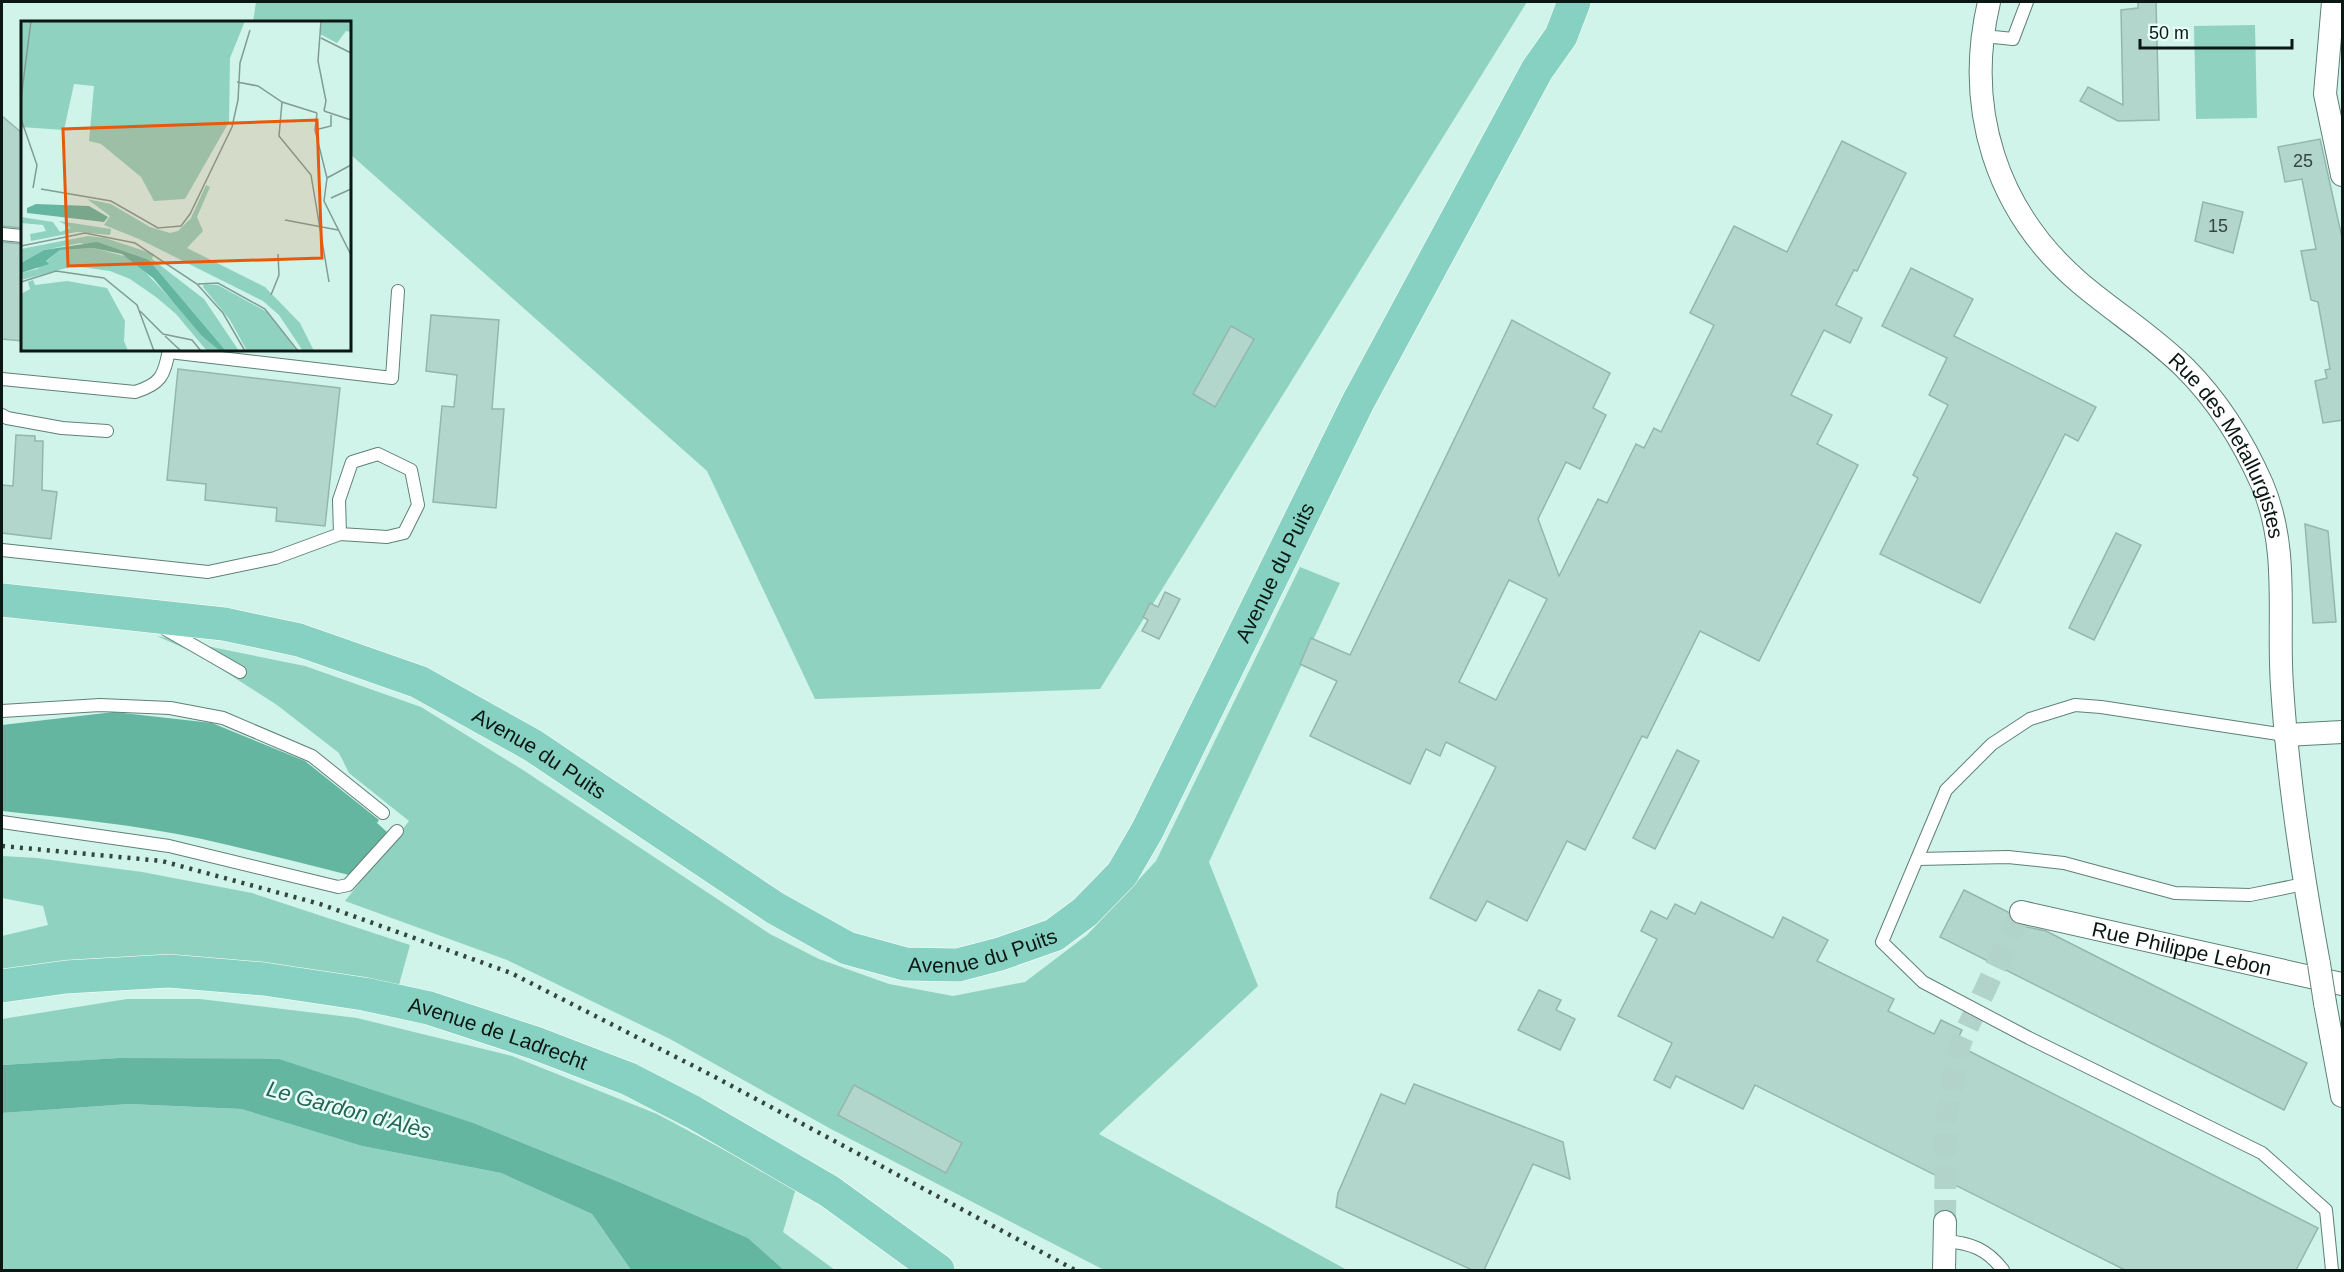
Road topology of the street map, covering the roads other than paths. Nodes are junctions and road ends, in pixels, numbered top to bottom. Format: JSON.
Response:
{"nodes":[{"id":1,"x":1560,"y":2,"type":"edge"},
{"id":2,"x":1574,"y":2,"type":"edge"},
{"id":3,"x":1989,"y":2,"type":"edge"},
{"id":4,"x":2027,"y":2,"type":"edge"},
{"id":5,"x":2332,"y":2,"type":"edge"},
{"id":6,"x":1984,"y":36,"type":"junction"},
{"id":7,"x":1537,"y":70,"type":"junction"},
{"id":8,"x":2334,"y":92,"type":"edge"},
{"id":9,"x":2343,"y":175,"type":"edge"},
{"id":10,"x":2,"y":234,"type":"edge"},
{"id":11,"x":21,"y":236,"type":"edge"},
{"id":12,"x":398,"y":291,"type":"dead end"},
{"id":13,"x":169,"y":351,"type":"edge"},
{"id":14,"x":235,"y":351,"type":"edge"},
{"id":15,"x":245,"y":361,"type":"junction"},
{"id":16,"x":2,"y":379,"type":"edge"},
{"id":17,"x":2,"y":415,"type":"edge"},
{"id":18,"x":107,"y":431,"type":"dead end"},
{"id":19,"x":340,"y":534,"type":"junction"},
{"id":20,"x":2,"y":550,"type":"edge"},
{"id":21,"x":2,"y":600,"type":"edge"},
{"id":22,"x":141,"y":614,"type":"junction"},
{"id":23,"x":240,"y":672,"type":"dead end"},
{"id":24,"x":2,"y":711,"type":"edge"},
{"id":25,"x":2343,"y":732,"type":"edge"},
{"id":26,"x":2285,"y":735,"type":"junction"},
{"id":27,"x":382,"y":813,"type":"dead end"},
{"id":28,"x":2,"y":822,"type":"edge"},
{"id":29,"x":397,"y":831,"type":"dead end"},
{"id":30,"x":1918,"y":859,"type":"junction"},
{"id":31,"x":2304,"y":884,"type":"junction"},
{"id":32,"x":2021,"y":912,"type":"dead end"},
{"id":33,"x":2343,"y":984,"type":"edge"},
{"id":34,"x":2,"y":986,"type":"edge"},
{"id":35,"x":2343,"y":1096,"type":"edge"},
{"id":36,"x":1945,"y":1231,"type":"joint"},
{"id":37,"x":938,"y":1270,"type":"edge"},
{"id":38,"x":1944,"y":1270,"type":"edge"},
{"id":39,"x":2003,"y":1270,"type":"edge"},
{"id":40,"x":2332,"y":1270,"type":"edge"}],
"edges":[{"from":1,"to":7,"type":"main road","name":"Avenue du Puits"},
{"from":2,"to":7,"type":"main road","name":"Avenue du Puits"},
{"from":3,"to":6,"type":"street","name":"Rue des Metallurgistes"},
{"from":4,"to":6,"type":"lane"},
{"from":5,"to":8,"type":"street"},
{"from":6,"to":26,"type":"street","name":"Rue des Metallurgistes"},
{"from":7,"to":22,"type":"main road","name":"Avenue du Puits"},
{"from":8,"to":9,"type":"street"},
{"from":10,"to":11,"type":"lane"},
{"from":12,"to":15,"type":"lane"},
{"from":13,"to":15,"type":"lane"},
{"from":13,"to":16,"type":"lane"},
{"from":14,"to":15,"type":"lane"},
{"from":17,"to":18,"type":"lane"},
{"from":19,"to":19,"type":"lane"},
{"from":19,"to":20,"type":"lane"},
{"from":21,"to":22,"type":"main road","name":"Avenue du Puits"},
{"from":22,"to":23,"type":"lane"},
{"from":24,"to":27,"type":"lane"},
{"from":25,"to":26,"type":"street"},
{"from":26,"to":30,"type":"lane"},
{"from":26,"to":31,"type":"street","name":"Rue des Metallurgistes"},
{"from":28,"to":29,"type":"lane"},
{"from":30,"to":31,"type":"lane"},
{"from":30,"to":40,"type":"lane"},
{"from":31,"to":35,"type":"street","name":"Rue des Metallurgistes","bridge":true},
{"from":32,"to":33,"type":"street","name":"Rue Philippe Lebon"},
{"from":34,"to":37,"type":"main road","name":"Avenue de Ladrecht"},
{"from":36,"to":38,"type":"street"},
{"from":36,"to":39,"type":"lane"}]}
